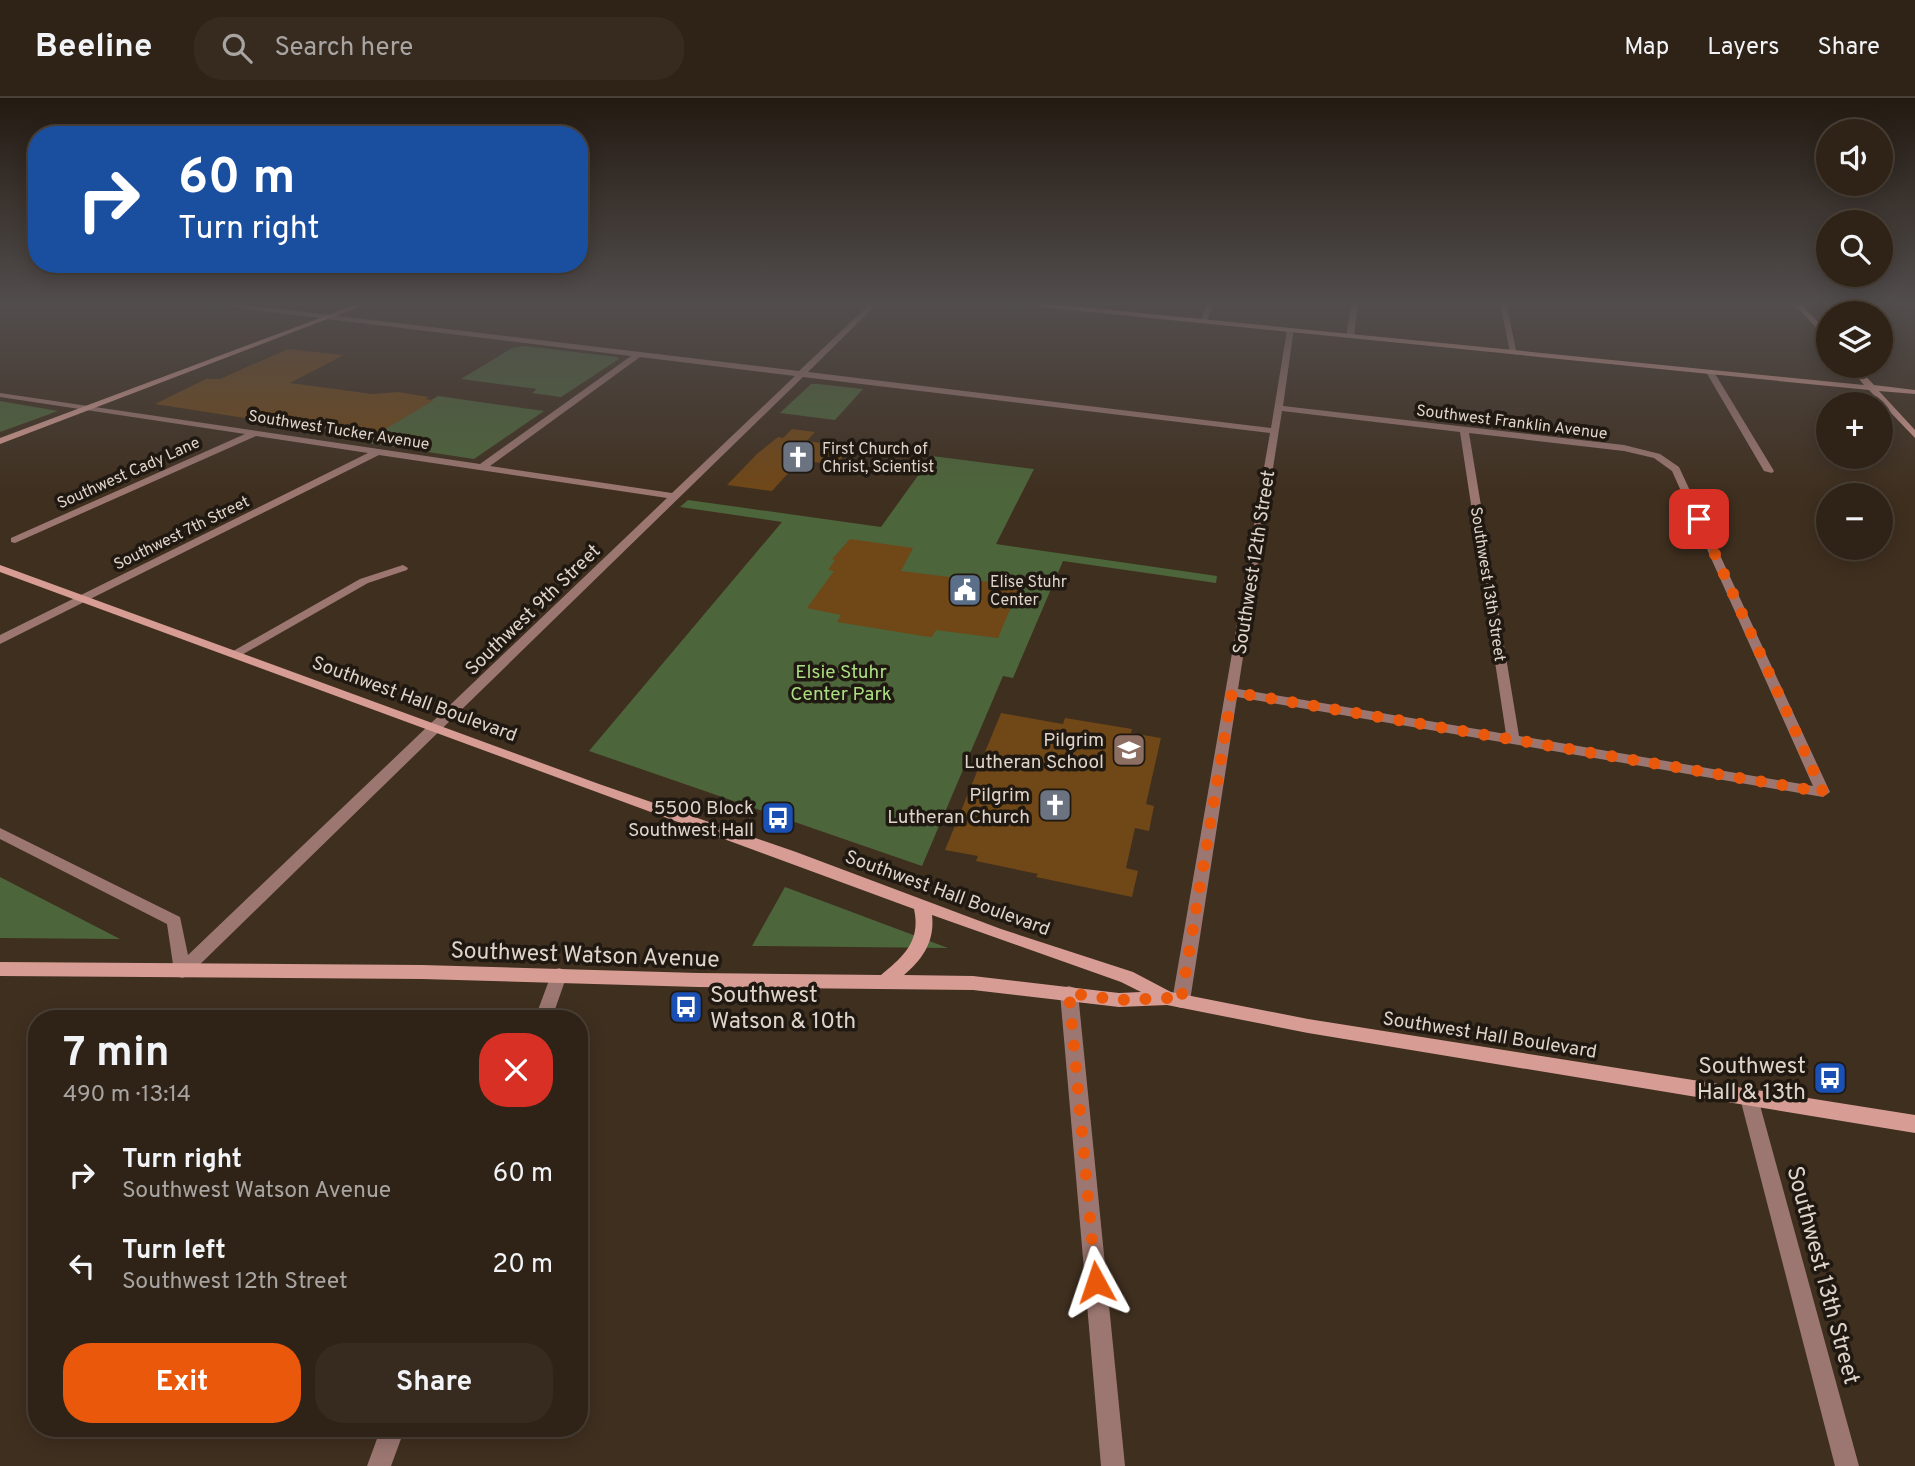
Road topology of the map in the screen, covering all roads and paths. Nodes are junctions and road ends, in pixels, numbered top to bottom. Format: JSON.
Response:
{"nodes":[{"id":1,"x":199,"y":366,"type":"edge"},
{"id":2,"x":623,"y":366,"type":"edge"},
{"id":3,"x":735,"y":366,"type":"edge"},
{"id":4,"x":810,"y":366,"type":"edge"},
{"id":5,"x":1285,"y":366,"type":"edge"},
{"id":6,"x":1646,"y":366,"type":"edge"},
{"id":7,"x":1710,"y":372,"type":"junction"},
{"id":8,"x":802,"y":374,"type":"junction"},
{"id":9,"x":1864,"y":378,"type":"edge"},
{"id":10,"x":1873,"y":388,"type":"junction"},
{"id":11,"x":1915,"y":392,"type":"edge"},
{"id":12,"x":0,"y":395,"type":"edge"},
{"id":13,"x":87,"y":408,"type":"junction"},
{"id":14,"x":1278,"y":408,"type":"junction"},
{"id":15,"x":1464,"y":429,"type":"junction"},
{"id":16,"x":1274,"y":431,"type":"junction"},
{"id":17,"x":254,"y":434,"type":"junction"},
{"id":18,"x":1915,"y":435,"type":"edge"},
{"id":19,"x":0,"y":441,"type":"edge"},
{"id":20,"x":377,"y":452,"type":"junction"},
{"id":21,"x":481,"y":468,"type":"junction"},
{"id":22,"x":1769,"y":471,"type":"dead end"},
{"id":23,"x":674,"y":496,"type":"junction"},
{"id":24,"x":15,"y":540,"type":"dead end"},
{"id":25,"x":0,"y":568,"type":"edge"},
{"id":26,"x":403,"y":568,"type":"dead end"},
{"id":27,"x":82,"y":599,"type":"junction"},
{"id":28,"x":0,"y":640,"type":"edge"},
{"id":29,"x":234,"y":654,"type":"junction"},
{"id":30,"x":1232,"y":692,"type":"junction"},
{"id":31,"x":435,"y":728,"type":"junction"},
{"id":32,"x":1513,"y":739,"type":"junction"},
{"id":33,"x":0,"y":833,"type":"edge"},
{"id":34,"x":921,"y":904,"type":"junction"},
{"id":35,"x":0,"y":969,"type":"edge"},
{"id":36,"x":182,"y":971,"type":"junction"},
{"id":37,"x":559,"y":975,"type":"junction"},
{"id":38,"x":886,"y":981,"type":"junction"},
{"id":39,"x":1069,"y":993,"type":"junction"},
{"id":40,"x":1175,"y":1000,"type":"junction"},
{"id":41,"x":547,"y":1010,"type":"edge"},
{"id":42,"x":1749,"y":1098,"type":"junction"},
{"id":43,"x":1915,"y":1124,"type":"edge"},
{"id":44,"x":390,"y":1437,"type":"edge"},
{"id":45,"x":379,"y":1466,"type":"edge"},
{"id":46,"x":1113,"y":1466,"type":"edge"},
{"id":47,"x":1847,"y":1466,"type":"edge"}],
"edges":[{"from":1,"to":13,"type":"main road"},
{"from":2,"to":21,"type":"street"},
{"from":3,"to":8,"type":"street"},
{"from":4,"to":8,"type":"street","name":"Southwest 9th Street"},
{"from":5,"to":14,"type":"street","name":"Southwest 12th Street"},
{"from":6,"to":7,"type":"main road"},
{"from":7,"to":10,"type":"main road"},
{"from":7,"to":22,"type":"street"},
{"from":8,"to":16,"type":"street"},
{"from":8,"to":23,"type":"street","name":"Southwest 9th Street"},
{"from":9,"to":10,"type":"main road"},
{"from":10,"to":11,"type":"main road"},
{"from":10,"to":18,"type":"main road"},
{"from":12,"to":13,"type":"street","name":"Southwest Tucker Avenue"},
{"from":13,"to":17,"type":"street","name":"Southwest Tucker Avenue"},
{"from":13,"to":19,"type":"main road"},
{"from":14,"to":15,"type":"street","name":"Southwest Franklin Avenue"},
{"from":14,"to":16,"type":"street","name":"Southwest 12th Street"},
{"from":15,"to":32,"type":"street","name":"Southwest 13th Street"},
{"from":15,"to":32,"type":"street","name":"Southwest Franklin Avenue"},
{"from":16,"to":30,"type":"street","name":"Southwest 12th Street"},
{"from":17,"to":20,"type":"street","name":"Southwest Tucker Avenue"},
{"from":17,"to":24,"type":"street","name":"Southwest Cady Lane"},
{"from":20,"to":21,"type":"street","name":"Southwest Tucker Avenue"},
{"from":20,"to":27,"type":"street","name":"Southwest 7th Street"},
{"from":21,"to":23,"type":"street","name":"Southwest Tucker Avenue"},
{"from":23,"to":31,"type":"street","name":"Southwest 9th Street"},
{"from":25,"to":27,"type":"main road","name":"Southwest Hall Boulevard"},
{"from":26,"to":29,"type":"street"},
{"from":27,"to":28,"type":"street","name":"Southwest 7th Street"},
{"from":27,"to":29,"type":"main road","name":"Southwest Hall Boulevard"},
{"from":29,"to":31,"type":"main road","name":"Southwest Hall Boulevard"},
{"from":30,"to":32,"type":"street"},
{"from":30,"to":40,"type":"street","name":"Southwest 12th Street"},
{"from":31,"to":34,"type":"main road","name":"Southwest Hall Boulevard"},
{"from":31,"to":36,"type":"street","name":"Southwest 9th Street"},
{"from":33,"to":36,"type":"street"},
{"from":34,"to":38,"type":"main road"},
{"from":34,"to":40,"type":"main road","name":"Southwest Hall Boulevard"},
{"from":35,"to":36,"type":"main road","name":"Southwest Watson Avenue"},
{"from":36,"to":37,"type":"main road","name":"Southwest Watson Avenue"},
{"from":37,"to":38,"type":"main road","name":"Southwest Watson Avenue"},
{"from":37,"to":41,"type":"street"},
{"from":38,"to":39,"type":"main road","name":"Southwest Watson Avenue"},
{"from":39,"to":40,"type":"main road","name":"Southwest Watson Avenue"},
{"from":39,"to":46,"type":"street"},
{"from":40,"to":42,"type":"main road","name":"Southwest Hall Boulevard"},
{"from":42,"to":43,"type":"main road","name":"Southwest Hall Boulevard"},
{"from":42,"to":47,"type":"street","name":"Southwest 13th Street"},
{"from":44,"to":45,"type":"street"}]}
